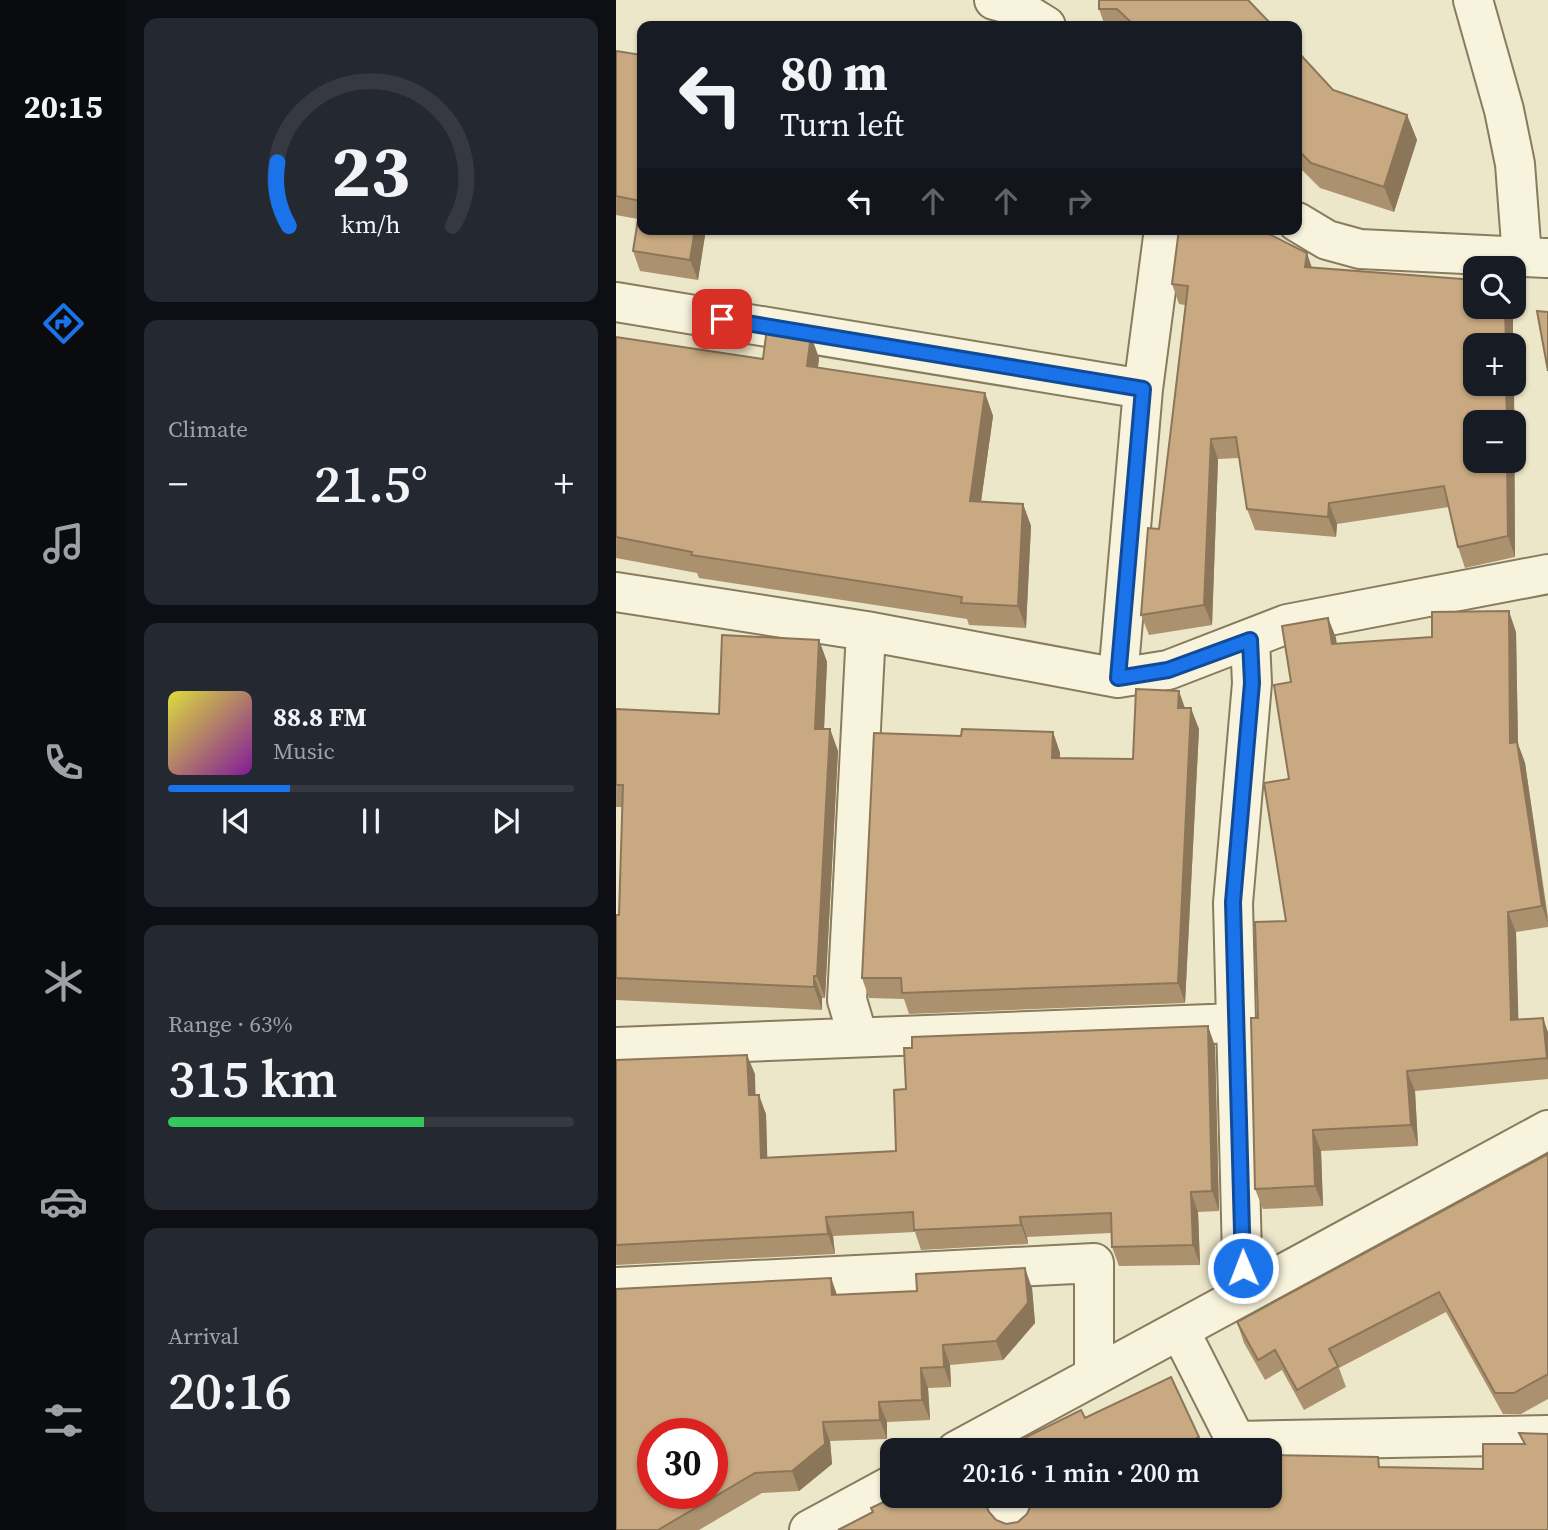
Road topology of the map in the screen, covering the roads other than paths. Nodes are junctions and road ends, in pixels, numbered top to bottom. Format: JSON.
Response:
{"nodes":[{"id":1,"x":994,"y":0,"type":"edge"},
{"id":2,"x":1474,"y":0,"type":"edge"},
{"id":3,"x":1038,"y":21,"type":"edge"},
{"id":4,"x":1302,"y":225,"type":"edge"},
{"id":5,"x":1163,"y":235,"type":"edge"},
{"id":6,"x":1535,"y":257,"type":"edge"},
{"id":7,"x":616,"y":302,"type":"edge"},
{"id":8,"x":1143,"y":389,"type":"junction"},
{"id":9,"x":1548,"y":574,"type":"edge"},
{"id":10,"x":616,"y":592,"type":"edge"},
{"id":11,"x":866,"y":631,"type":"junction"},
{"id":12,"x":1250,"y":640,"type":"junction"},
{"id":13,"x":1118,"y":678,"type":"junction"},
{"id":14,"x":1236,"y":1023,"type":"junction"},
{"id":15,"x":858,"y":1037,"type":"junction"},
{"id":16,"x":616,"y":1047,"type":"edge"},
{"id":17,"x":1548,"y":1130,"type":"edge"},
{"id":18,"x":616,"y":1287,"type":"edge"},
{"id":19,"x":1243,"y":1295,"type":"junction"},
{"id":20,"x":1180,"y":1331,"type":"junction"},
{"id":21,"x":1094,"y":1376,"type":"junction"},
{"id":22,"x":1548,"y":1435,"type":"edge"},
{"id":23,"x":980,"y":1438,"type":"edge"},
{"id":24,"x":880,"y":1492,"type":"edge"},
{"id":25,"x":1009,"y":1508,"type":"edge"},
{"id":26,"x":809,"y":1530,"type":"edge"},
{"id":27,"x":1019,"y":1530,"type":"edge"}],
"edges":[{"from":1,"to":3,"type":"street"},
{"from":2,"to":6,"type":"street"},
{"from":4,"to":6,"type":"street"},
{"from":5,"to":8,"type":"street"},
{"from":7,"to":8,"type":"street"},
{"from":8,"to":13,"type":"street"},
{"from":9,"to":12,"type":"street"},
{"from":10,"to":11,"type":"street"},
{"from":11,"to":13,"type":"street"},
{"from":11,"to":15,"type":"street"},
{"from":12,"to":13,"type":"street"},
{"from":12,"to":14,"type":"street"},
{"from":14,"to":15,"type":"street"},
{"from":14,"to":19,"type":"street"},
{"from":15,"to":16,"type":"street"},
{"from":17,"to":19,"type":"street"},
{"from":18,"to":21,"type":"street"},
{"from":19,"to":20,"type":"street"},
{"from":20,"to":21,"type":"street"},
{"from":20,"to":22,"type":"street"},
{"from":21,"to":23,"type":"street"},
{"from":24,"to":26,"type":"street"},
{"from":25,"to":27,"type":"street"}]}
